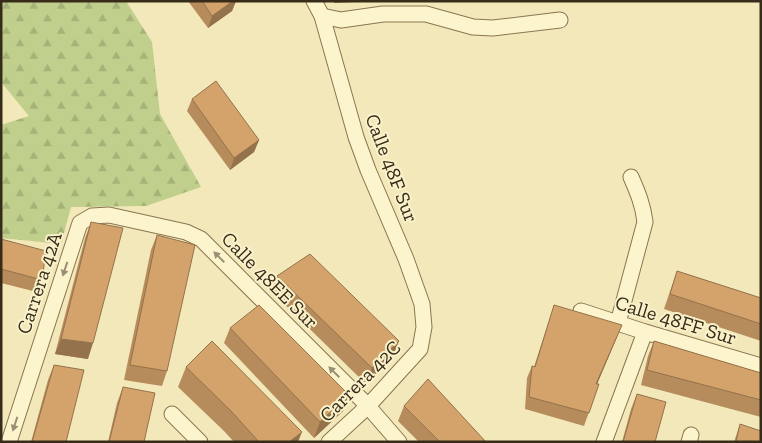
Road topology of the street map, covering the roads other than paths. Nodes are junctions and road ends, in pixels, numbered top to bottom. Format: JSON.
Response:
{"nodes":[{"id":1,"x":314,"y":1,"type":"edge"},
{"id":2,"x":322,"y":16,"type":"junction"},
{"id":3,"x":560,"y":20,"type":"dead end"},
{"id":4,"x":631,"y":177,"type":"dead end"},
{"id":5,"x":80,"y":223,"type":"joint"},
{"id":6,"x":581,"y":312,"type":"edge"},
{"id":7,"x":618,"y":324,"type":"junction"},
{"id":8,"x":645,"y":332,"type":"junction"},
{"id":9,"x":420,"y":349,"type":"joint"},
{"id":10,"x":761,"y":366,"type":"edge"},
{"id":11,"x":368,"y":406,"type":"junction"},
{"id":12,"x":172,"y":414,"type":"dead end"},
{"id":13,"x":9,"y":442,"type":"edge"},
{"id":14,"x":200,"y":442,"type":"edge"},
{"id":15,"x":328,"y":442,"type":"edge"},
{"id":16,"x":399,"y":442,"type":"edge"},
{"id":17,"x":604,"y":442,"type":"edge"}],
"edges":[{"from":1,"to":2,"type":"street","name":"Calle 48F Sur"},
{"from":2,"to":3,"type":"street"},
{"from":2,"to":9,"type":"street","name":"Calle 48F Sur"},
{"from":4,"to":7,"type":"street"},
{"from":11,"to":5,"type":"street","name":"Calle 48EE Sur","one_way":true},
{"from":5,"to":13,"type":"street","name":"Carrera 42A","one_way":true},
{"from":6,"to":7,"type":"street","name":"Calle 48FF Sur"},
{"from":7,"to":8,"type":"street","name":"Calle 48FF Sur"},
{"from":8,"to":10,"type":"street","name":"Calle 48FF Sur"},
{"from":8,"to":17,"type":"street"},
{"from":9,"to":11,"type":"street","name":"Carrera 42C"},
{"from":11,"to":15,"type":"street","name":"Carrera 42C"},
{"from":11,"to":16,"type":"street","name":"Calle 48EE Sur"},
{"from":12,"to":14,"type":"street"}]}
